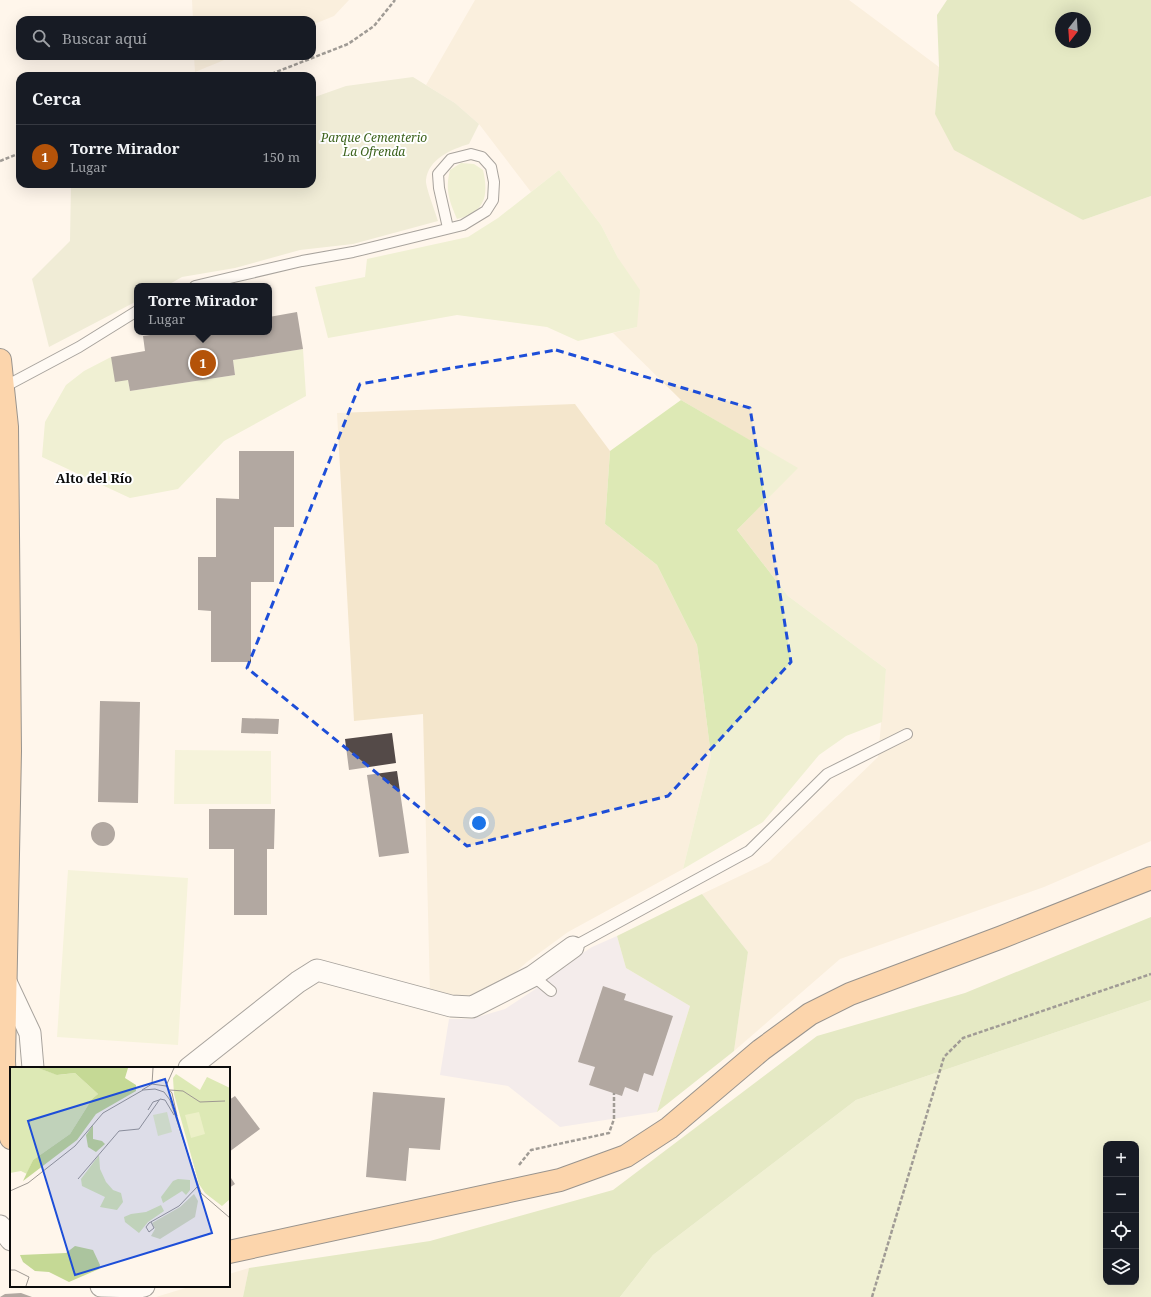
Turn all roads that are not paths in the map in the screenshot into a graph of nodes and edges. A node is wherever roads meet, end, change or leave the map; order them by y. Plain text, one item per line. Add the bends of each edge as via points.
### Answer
1 (448, 228) junction
2 (210, 283) edge
3 (134, 313) edge
4 (0, 360) edge
5 (4, 387) junction
6 (907, 734) dead end
7 (9, 794) junction
8 (1151, 878) edge
9 (0, 910) edge
10 (573, 947) joint
11 (533, 976) junction
12 (6, 982) junction
13 (551, 991) dead end
14 (33, 1067) edge
15 (190, 1067) edge
16 (10, 1134) edge
17 (232, 1252) edge
18 (134, 1287) edge
19 (104, 1290) edge

1 - 1 lane via 463,225 486,211 493,200 494,182 491,167 482,157 471,154 451,159 438,174
1 - 2 lane via 353,252 302,261
3 - 5 lane via 79,347
4 - 5 main road
5 - 7 main road
6 - 10 lane via 827,774 749,851
7 - 9 street
7 - 12 main road
8 - 17 main road via 850,994 810,1014 761,1050 669,1128 626,1156 560,1180
10 - 11 street
11 - 13 lane
11 - 15 street via 472,1007 451,1006 317,970 298,982
12 - 14 street via 30,1033
12 - 16 main road via 5,1093
18 - 19 street

